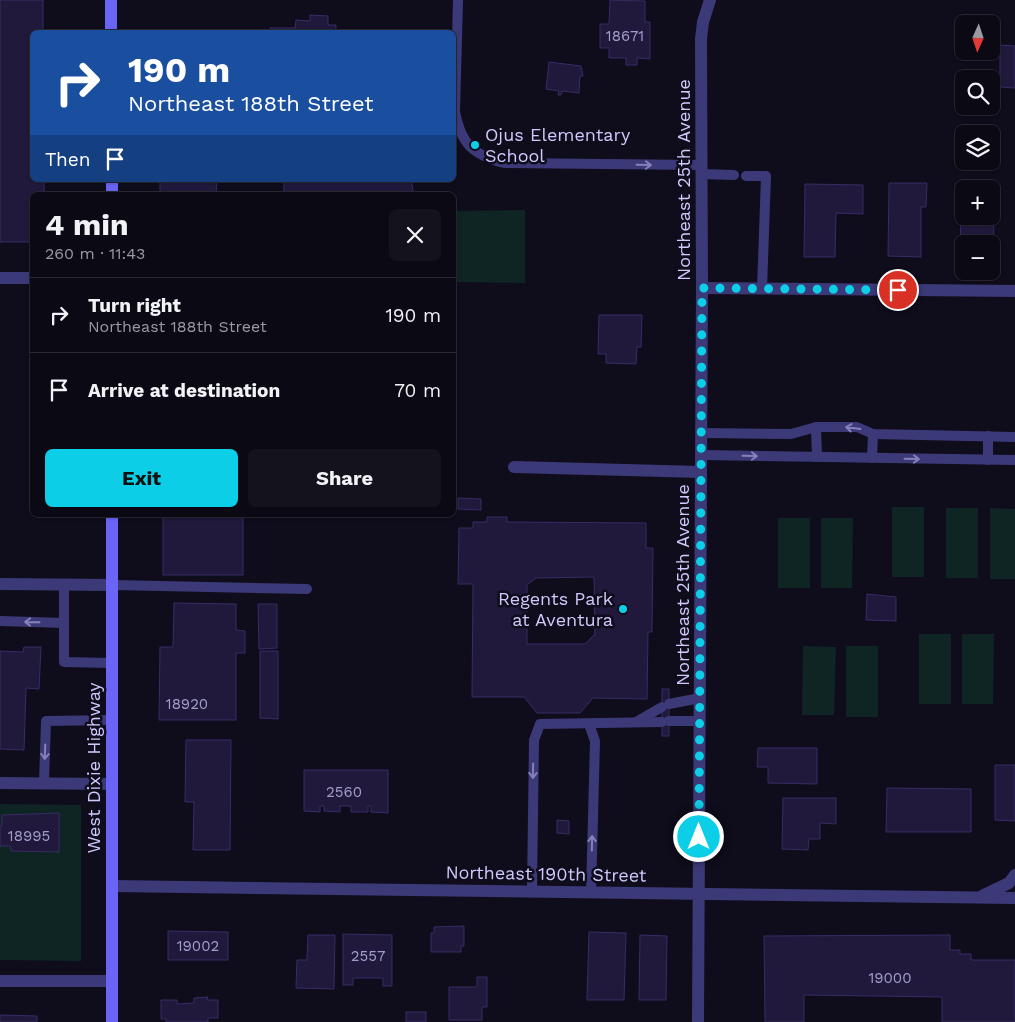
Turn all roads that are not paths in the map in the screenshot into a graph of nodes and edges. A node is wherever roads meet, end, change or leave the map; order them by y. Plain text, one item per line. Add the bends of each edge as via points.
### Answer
1 (111, 0) edge
2 (458, 0) edge
3 (710, 0) edge
4 (111, 30) edge
5 (456, 75) edge
6 (456, 118) edge
7 (701, 170) junction
8 (734, 175) dead end
9 (746, 176) dead end
10 (0, 278) edge
11 (30, 278) edge
12 (702, 288) junction
13 (762, 288) junction
14 (1015, 292) edge
15 (816, 427) junction
16 (701, 433) junction
17 (873, 434) junction
18 (988, 436) junction
19 (1015, 437) edge
20 (701, 455) junction
21 (817, 457) junction
22 (872, 458) junction
23 (988, 460) junction
24 (1015, 460) edge
25 (514, 467) dead end
26 (701, 472) junction
27 (112, 517) edge
28 (0, 584) edge
29 (64, 585) junction
30 (112, 586) junction
31 (307, 588) dead end
32 (0, 621) edge
33 (64, 623) junction
34 (112, 663) junction
35 (700, 698) junction
36 (112, 720) junction
37 (700, 721) junction
38 (635, 722) junction
39 (589, 724) junction
40 (0, 783) edge
41 (44, 784) junction
42 (112, 784) junction
43 (1015, 875) edge
44 (112, 886) junction
45 (532, 891) junction
46 (591, 892) junction
47 (699, 893) junction
48 (981, 897) junction
49 (1015, 898) edge
50 (0, 981) edge
51 (112, 981) junction
52 (112, 1022) edge
53 (698, 1022) edge

1 - 4 street
2 -> 5 lane
3 - 7 street, Northeast 25th Avenue via 700,39
6 -> 7 lane via 466,143 489,159
7 - 8 lane
7 - 12 street, Northeast 25th Avenue
9 - 13 lane via 766,176
10 - 11 street
12 - 13 street
12 - 16 street, Northeast 25th Avenue
13 - 14 street
15 - 16 lane via 791,434
17 -> 15 lane via 857,427
15 - 21 lane
16 - 20 street, Northeast 25th Avenue
17 - 18 lane
17 - 22 lane
18 - 19 lane
18 - 23 lane
20 -> 21 lane
20 - 26 street, Northeast 25th Avenue
21 - 22 lane
22 -> 23 lane
23 - 24 lane
25 - 26 street
26 - 35 street, Northeast 25th Avenue
27 - 30 street, West Dixie Highway
28 - 29 street
29 - 30 street
29 - 33 lane
30 - 31 lane
30 - 34 street, West Dixie Highway
33 -> 32 lane
33 - 34 lane via 64,662
34 - 36 street, West Dixie Highway
35 - 37 street, Northeast 25th Avenue
35 - 38 lane via 666,706
36 -> 41 lane via 46,721
36 - 42 street, West Dixie Highway
37 - 38 lane
37 - 47 street, Northeast 25th Avenue
38 - 39 lane
39 -> 45 lane via 540,724 534,740
46 -> 39 lane via 595,741
40 - 41 street
41 - 42 street
42 - 44 street, West Dixie Highway
43 - 48 street, Northeast 190th Street via 1009,883
44 - 45 street, Northeast 190th Street
44 - 51 street, West Dixie Highway
45 - 46 street, Northeast 190th Street
46 - 47 street, Northeast 190th Street
47 - 48 street, Northeast 190th Street
47 - 53 street, Northeast 25th Avenue
48 - 49 street, Northeast 190th Street
50 - 51 street
51 - 52 street, West Dixie Highway

